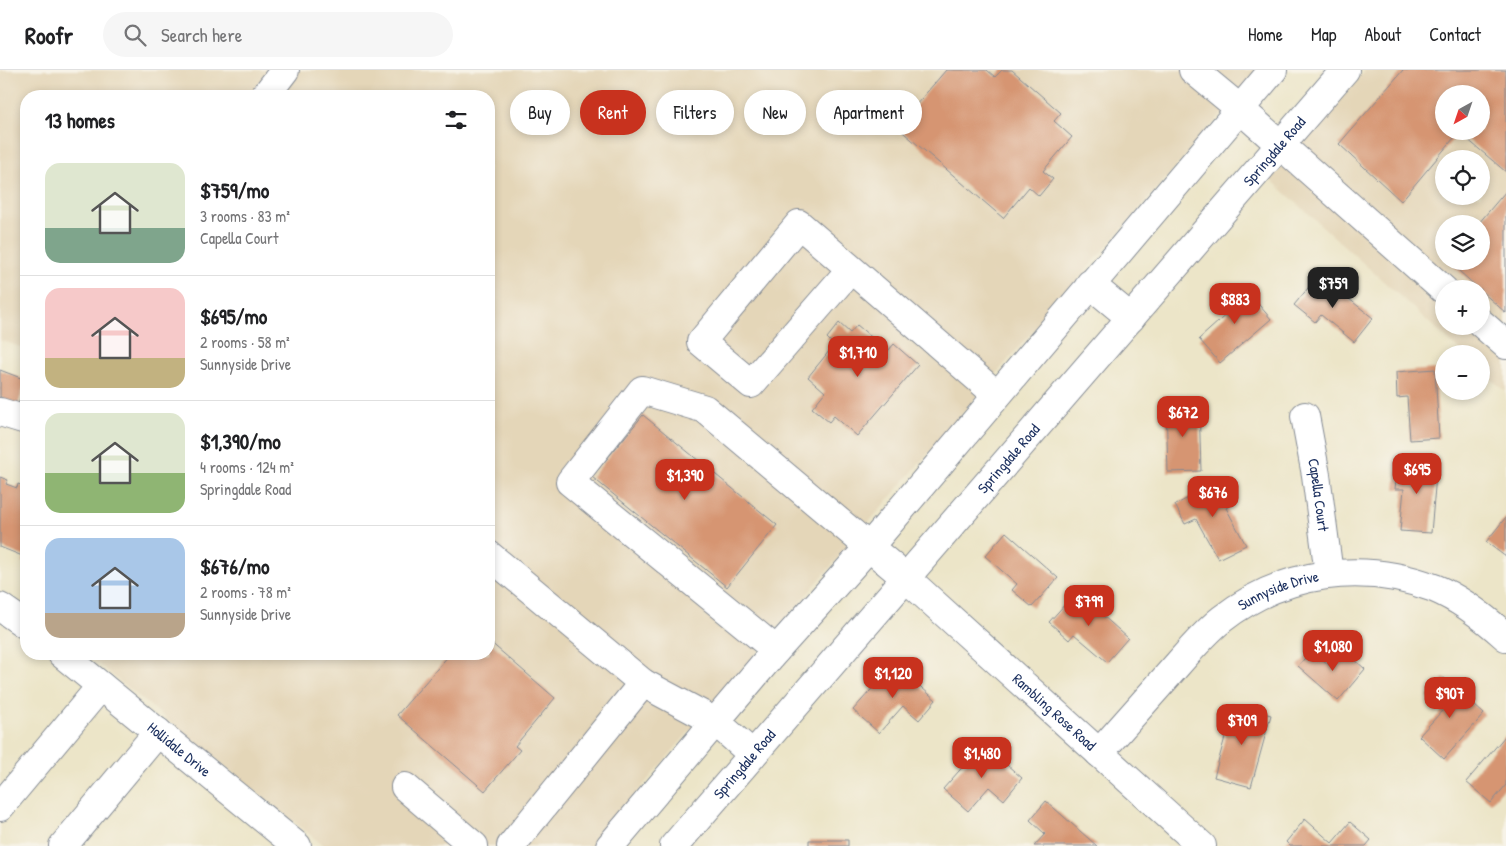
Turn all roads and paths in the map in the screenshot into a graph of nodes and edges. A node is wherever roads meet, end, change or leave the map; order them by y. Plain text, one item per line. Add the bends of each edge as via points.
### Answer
1 (285, 70) edge
2 (1273, 70) edge
3 (1345, 70) edge
4 (1204, 73) edge
5 (269, 90) edge
6 (1240, 108) junction
7 (1281, 145) junction
8 (852, 269) junction
9 (1435, 282) edge
10 (1090, 284) junction
11 (1131, 318) junction
12 (1490, 331) edge
13 (1506, 345) edge
14 (997, 395) junction
15 (0, 412) edge
16 (1304, 416) dead end
17 (20, 418) edge
18 (869, 547) junction
19 (495, 570) edge
20 (1329, 574) junction
21 (906, 578) junction
22 (0, 607) edge
23 (20, 621) edge
24 (1506, 637) edge
25 (776, 650) junction
26 (69, 660) edge
27 (643, 683) junction
28 (101, 686) junction
29 (716, 722) junction
30 (158, 732) junction
31 (1099, 753) junction
32 (752, 754) junction
33 (405, 787) dead end
34 (0, 807) edge
35 (63, 846) edge
36 (297, 846) edge
37 (474, 846) edge
38 (511, 846) edge
39 (610, 846) edge
40 (674, 846) edge
41 (1202, 846) edge

1 - 5 street
2 - 6 street
3 - 7 street, Springdale Road
4 - 6 street
6 - 7 street
6 - 10 street
7 - 9 street
7 - 11 street, Springdale Road
8 - 8 street via 799,224 700,342 751,384
8 - 14 street
10 - 11 street
10 - 14 street
11 - 21 street, Springdale Road
12 - 13 street
14 - 18 street
15 - 17 street
16 - 20 street, Capella Court via 1316,475
18 - 21 street, Rambling Rose Road
18 - 25 street
18 - 25 street, Rambling Rose Road via 705,409 642,390 570,482
19 - 27 street
20 - 24 street, Sunnyside Drive via 1382,574 1435,589 1472,609
20 - 31 street, Sunnyside Drive via 1311,576 1270,590 1242,604 1221,620 1186,654
21 - 31 street, Rambling Rose Road
21 - 32 street, Springdale Road
22 - 23 street
25 - 29 street
26 - 28 street, Hollidale Drive
27 - 29 street
27 - 38 street
28 - 30 street, Hollidale Drive
28 - 34 street
29 - 32 street
29 - 39 street
30 - 35 street
30 - 36 street, Hollidale Drive
31 - 41 street, Rambling Rose Road
32 - 40 street, Springdale Road
33 - 37 street

